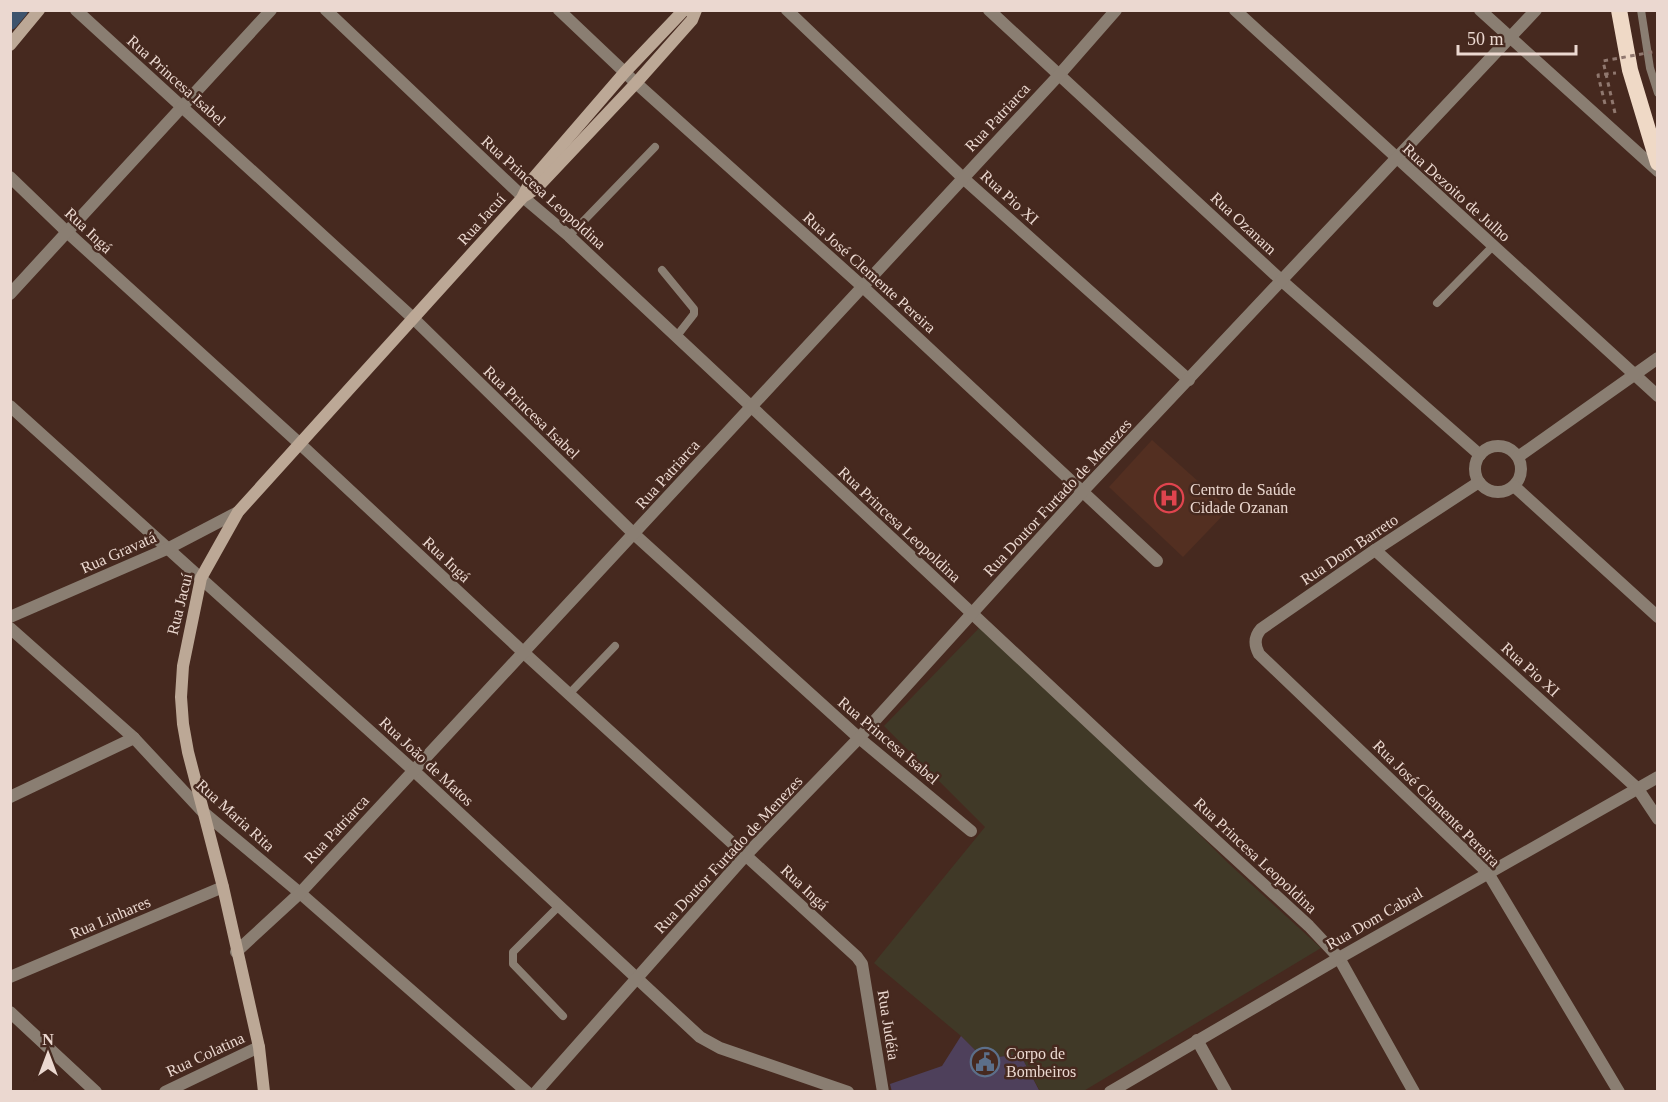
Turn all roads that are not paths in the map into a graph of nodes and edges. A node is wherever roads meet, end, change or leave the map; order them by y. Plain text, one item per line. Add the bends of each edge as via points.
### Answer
1 (39, 10) edge
2 (76, 10) edge
3 (271, 10) edge
4 (326, 10) edge
5 (559, 10) edge
6 (687, 10) edge
7 (696, 10) edge
8 (788, 10) edge
9 (989, 10) edge
10 (1116, 10) edge
11 (1235, 10) edge
12 (1480, 10) edge
13 (1536, 10) edge
14 (1619, 10) edge
15 (1641, 10) edge
16 (1510, 39) junction
17 (10, 45) edge
18 (625, 72) junction
19 (1059, 75) junction
20 (636, 83) junction
21 (1658, 93) edge
22 (182, 107) junction
23 (655, 147) dead end
24 (1396, 158) junction
25 (1658, 163) edge
26 (1658, 171) edge
27 (10, 177) edge
28 (963, 177) junction
29 (523, 197) junction
30 (67, 232) junction
31 (569, 236) junction
32 (1493, 246) junction
33 (663, 270) dead end
34 (1282, 281) junction
35 (862, 287) junction
36 (10, 294) edge
37 (1437, 303) dead end
38 (414, 318) junction
39 (676, 337) junction
40 (1658, 358) edge
41 (1634, 376) junction
42 (1189, 380) junction
43 (1658, 396) edge
44 (10, 406) edge
45 (750, 407) junction
46 (299, 443) junction
47 (1480, 454) junction
48 (1518, 457) junction
49 (1479, 482) junction
50 (1514, 486) junction
51 (1083, 491) junction
52 (238, 513) junction
53 (634, 534) junction
54 (168, 548) junction
55 (1375, 550) junction
56 (1157, 561) dead end
57 (201, 578) junction
58 (974, 614) junction
59 (10, 617) edge
60 (1658, 617) edge
61 (10, 628) edge
62 (615, 646) dead end
63 (523, 652) junction
64 (1259, 654) joint
65 (569, 694) junction
66 (134, 738) junction
67 (859, 738) junction
68 (413, 770) junction
69 (1658, 777) edge
70 (1638, 789) junction
71 (10, 797) edge
72 (202, 812) junction
73 (1658, 819) edge
74 (971, 831) dead end
75 (746, 855) junction
76 (1488, 873) junction
77 (223, 887) junction
78 (300, 893) junction
79 (558, 906) junction
80 (236, 952) junction
81 (1339, 958) junction
82 (862, 964) joint
83 (10, 977) edge
84 (637, 979) junction
85 (10, 1012) edge
86 (563, 1016) dead end
87 (1197, 1040) junction
88 (259, 1047) junction
89 (96, 1092) edge
90 (165, 1092) edge
91 (264, 1092) edge
92 (527, 1092) edge
93 (536, 1092) edge
94 (848, 1092) edge
95 (883, 1092) edge
96 (1110, 1092) edge
97 (1226, 1092) edge
98 (1414, 1092) edge
99 (1619, 1092) edge

1 - 17 main road
2 - 22 street, Rua Princesa Isabel
3 - 22 street
4 - 29 street, Rua Princesa Leopoldina
5 - 18 street, Rua José Clemente Pereira
6 - 18 main road, Rua Jacuí
7 - 20 main road, Rua Jacuí via 692,20
8 - 28 street, Rua Pio XI
9 - 19 street, Rua Ozanam
10 - 19 street, Rua Patriarca
11 - 24 street, Rua Dezoito de Julho
12 - 16 street
13 - 16 street, Rua Doutor Furtado de Menezes
14 - 25 highway via 1630,70
15 - 21 lane
16 - 24 street, Rua Doutor Furtado de Menezes
16 - 26 street
18 - 20 street, Rua José Clemente Pereira
18 - 29 main road, Rua Jacuí via 530,182
19 - 28 street, Rua Patriarca
19 - 34 street, Rua Ozanam
20 - 29 main road, Rua Jacuí via 536,189
20 - 35 street, Rua José Clemente Pereira
22 - 30 street
22 - 38 street, Rua Princesa Isabel
23 - 31 lane
24 - 32 street, Rua Dezoito de Julho
24 - 34 street, Rua Doutor Furtado de Menezes
27 - 30 street, Rua Ingá
28 - 35 street, Rua Patriarca
28 - 42 street, Rua Pio XI
29 - 31 street, Rua Princesa Leopoldina
29 - 38 main road, Rua Jacuí
30 - 36 street
30 - 46 street, Rua Ingá
31 - 39 street, Rua Princesa Leopoldina
32 - 37 lane
32 - 41 street, Rua Dezoito de Julho
33 - 39 lane via 694,309
34 - 42 street, Rua Doutor Furtado de Menezes
34 - 47 street, Rua Ozanam
35 - 45 street, Rua Patriarca
35 - 51 street, Rua José Clemente Pereira
38 - 46 main road, Rua Jacuí
38 - 53 street, Rua Princesa Isabel
39 - 45 street, Rua Princesa Leopoldina
40 - 41 street
41 - 43 street, Rua Dezoito de Julho
41 - 48 street
42 - 51 street, Rua Doutor Furtado de Menezes
44 - 54 street, Rua João de Matos
45 - 53 street, Rua Patriarca
45 - 58 street, Rua Princesa Leopoldina
46 - 52 main road, Rua Jacuí
46 - 63 street, Rua Ingá
47 - 48 street via 1500,446
47 - 49 street via 1475,468
48 - 50 street via 1521,472
49 - 50 street via 1500,492
49 - 55 street, Rua Dom Barreto
50 - 60 street
51 - 56 street, Rua José Clemente Pereira
51 - 58 street, Rua Doutor Furtado de Menezes
52 - 54 street, Rua Gravatá
52 - 57 main road, Rua Jacuí
53 - 63 street, Rua Patriarca
53 - 67 street, Rua Princesa Isabel
54 - 57 street, Rua João de Matos
54 - 59 street, Rua Gravatá
55 - 64 street, Rua Dom Barreto via 1261,629 1255,641
55 - 70 street, Rua Pio XI
57 - 68 street, Rua João de Matos
57 - 72 main road, Rua Jacuí via 183,666 181,697
58 - 67 street, Rua Doutor Furtado de Menezes
58 - 81 street, Rua Princesa Leopoldina via 1280,898
61 - 66 street, Rua Maria Rita
62 - 65 lane
63 - 65 street, Rua Ingá
63 - 68 street, Rua Patriarca
64 - 76 street, Rua José Clemente Pereira
65 - 75 street, Rua Ingá
66 - 71 street
66 - 72 street, Rua Maria Rita
67 - 74 street, Rua Princesa Isabel
67 - 75 street, Rua Doutor Furtado de Menezes
68 - 78 street, Rua Patriarca
68 - 79 street, Rua João de Matos
69 - 70 street, Rua Dom Cabral
70 - 73 street, Rua Pio XI
70 - 76 street, Rua Dom Cabral
72 - 77 main road, Rua Jacuí
72 - 78 street, Rua Maria Rita
75 - 82 street, Rua Ingá
75 - 84 street, Rua Doutor Furtado de Menezes
76 - 81 street, Rua Dom Cabral
76 - 99 street, Rua José Clemente Pereira
77 - 80 main road, Rua Jacuí
77 - 83 street, Rua Linhares
78 - 80 street, Rua Patriarca
78 - 92 street, Rua Maria Rita
79 - 84 street, Rua João de Matos
79 - 86 lane via 512,956 513,964
80 - 88 main road, Rua Jacuí
81 - 87 street, Rua Dom Cabral
81 - 98 street, Rua Princesa Leopoldina
82 - 95 street, Rua Judéia
84 - 93 street, Rua Doutor Furtado de Menezes
84 - 94 street, Rua João de Matos via 700,1037 720,1048
85 - 89 street
87 - 96 street, Rua Dom Cabral
87 - 97 street
88 - 90 street, Rua Colatina
88 - 91 main road, Rua Jacuí

